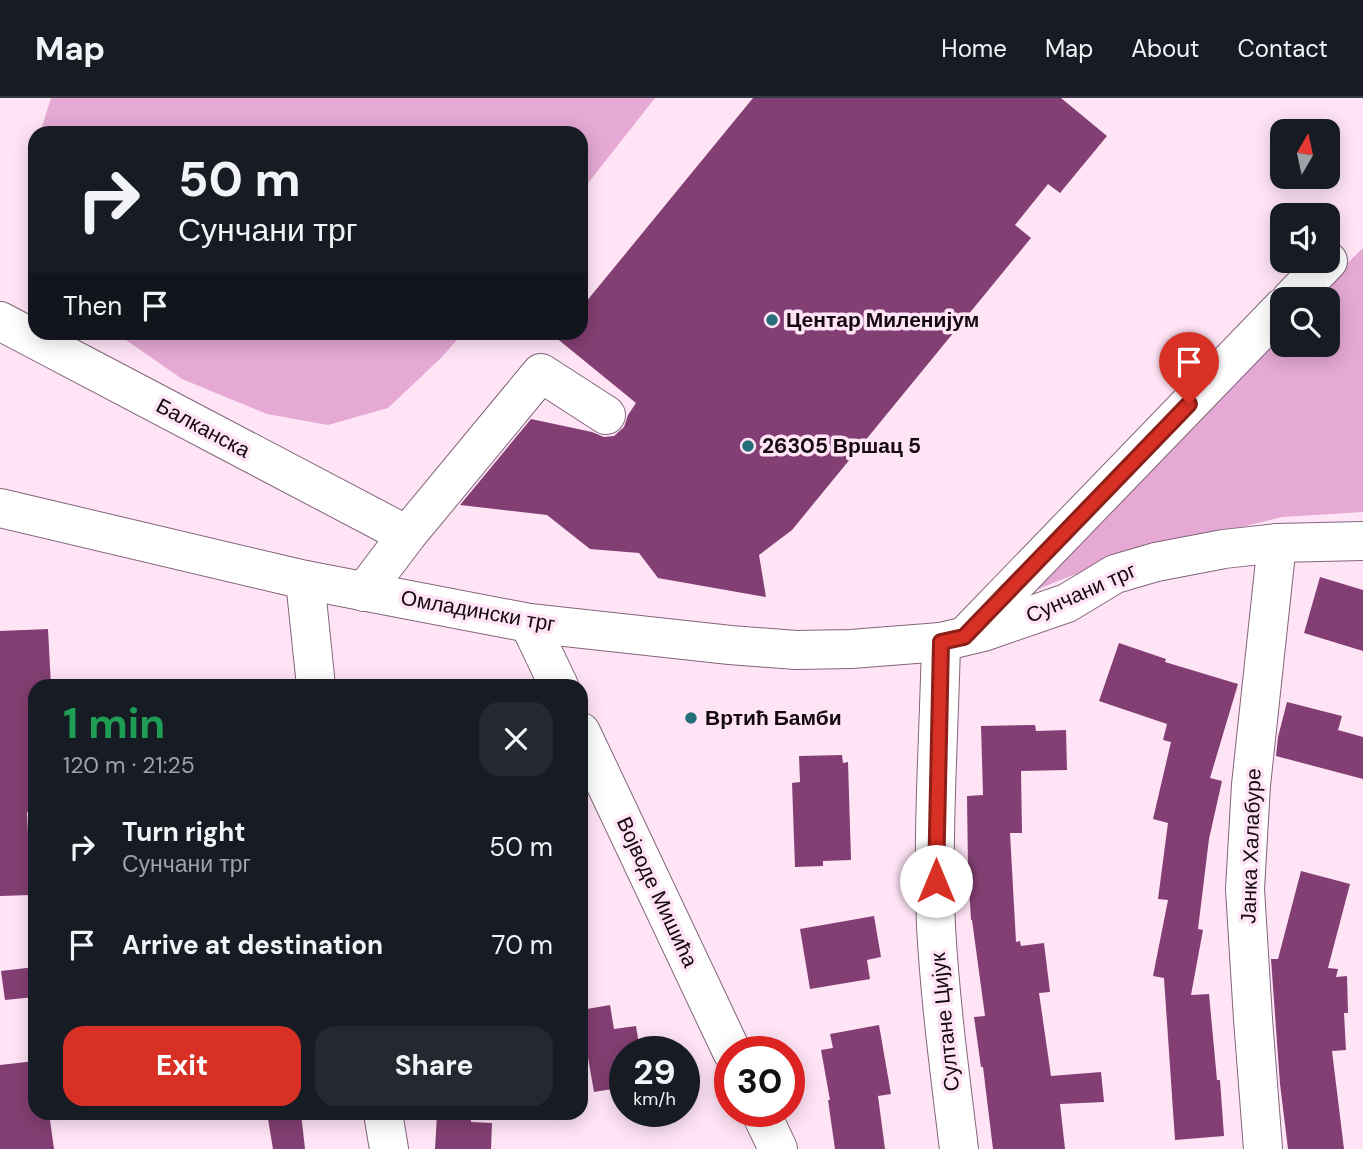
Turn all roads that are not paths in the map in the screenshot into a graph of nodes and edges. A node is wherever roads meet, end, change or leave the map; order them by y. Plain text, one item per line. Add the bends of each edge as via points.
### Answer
1 (1316, 273) edge
2 (1302, 287) edge
3 (1270, 320) edge
4 (0, 321) edge
5 (28, 336) edge
6 (36, 340) edge
7 (606, 415) dead end
8 (0, 508) edge
9 (407, 535) junction
10 (1363, 541) edge
11 (1277, 544) junction
12 (305, 580) junction
13 (364, 592) junction
14 (529, 622) junction
15 (953, 640) junction
16 (315, 679) edge
17 (556, 679) edge
18 (588, 747) edge
19 (724, 1036) edge
20 (384, 1120) edge
21 (768, 1127) edge
22 (389, 1149) edge
23 (778, 1149) edge
24 (959, 1149) edge
25 (1264, 1149) edge

1 - 2 street
3 - 15 street, Сунчани трг
4 - 5 street, Балканска
6 - 9 street, Балканска
7 - 9 street via 541,373
8 - 12 street, Омладински трг
9 - 13 street
10 - 11 street, Сунчани трг
11 - 15 street, Сунчани трг via 1224,549 1115,574 1067,603
11 - 25 street, Јанка Халабуре via 1251,785 1245,889
12 - 13 street, Омладински трг
12 - 16 street
13 - 14 street, Омладински трг
14 - 15 street, Омладински трг via 796,650
14 - 17 street
15 - 24 street, Султане Цијук via 936,859 936,925
18 - 19 street, Војводе Мишића
20 - 22 street
21 - 23 street

